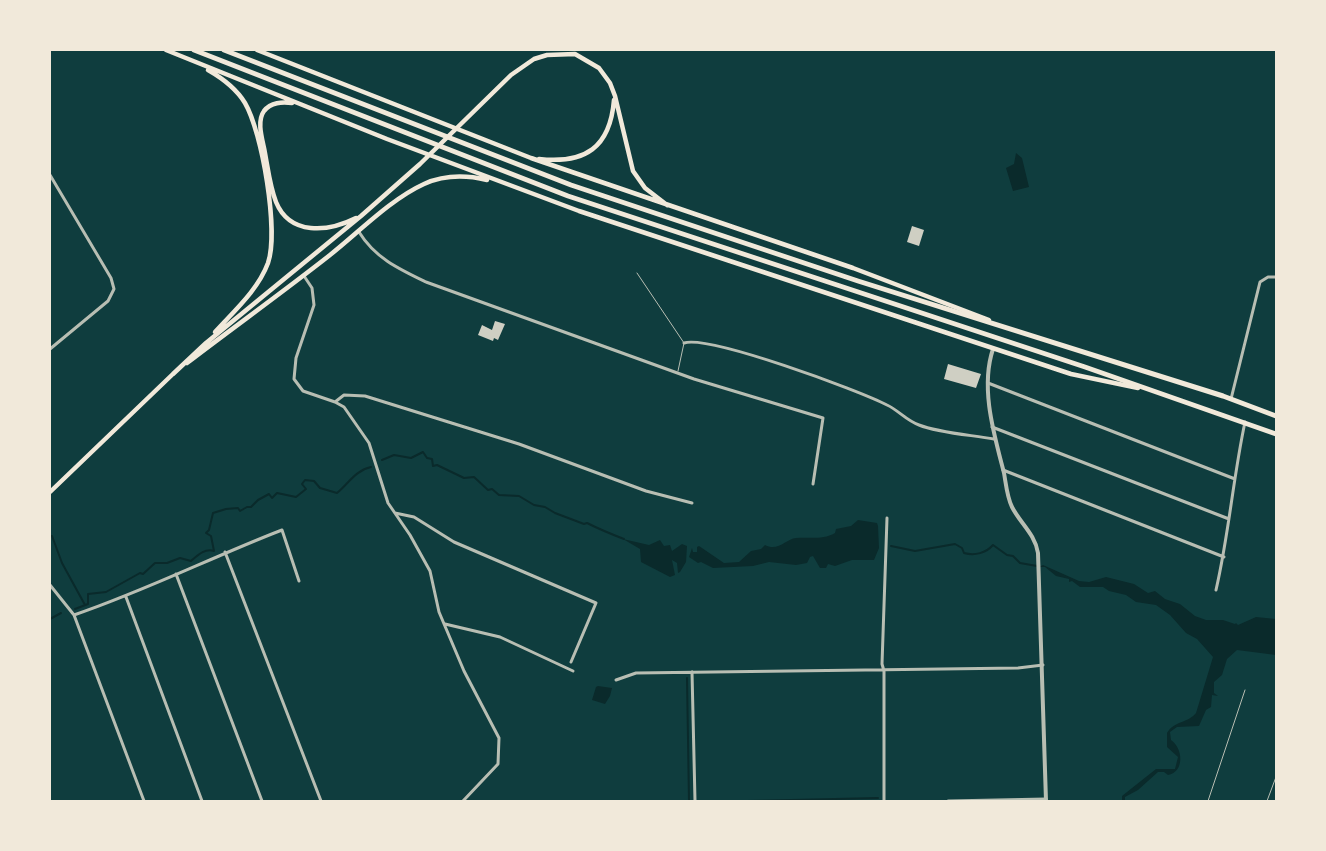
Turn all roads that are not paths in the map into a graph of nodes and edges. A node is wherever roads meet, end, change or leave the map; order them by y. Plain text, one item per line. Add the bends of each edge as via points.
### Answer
1 (166, 50) edge
2 (194, 50) edge
3 (224, 50) edge
4 (257, 50) edge
5 (194, 62) junction
6 (615, 96) junction
7 (302, 104) junction
8 (531, 158) junction
9 (50, 175) edge
10 (506, 185) junction
11 (672, 208) junction
12 (362, 216) junction
13 (359, 232) junction
14 (637, 273) dead end
15 (304, 276) junction
16 (1276, 277) edge
17 (1003, 326) junction
18 (206, 343) junction
19 (684, 343) junction
20 (50, 349) edge
21 (993, 349) junction
22 (678, 372) junction
23 (172, 374) junction
24 (988, 382) junction
25 (1147, 389) junction
26 (1231, 399) junction
27 (335, 402) junction
28 (1276, 416) edge
29 (1245, 421) junction
30 (992, 426) junction
31 (1276, 434) edge
32 (994, 439) junction
33 (1003, 470) junction
34 (1234, 479) junction
35 (813, 484) dead end
36 (50, 492) edge
37 (692, 503) dead end
38 (394, 513) junction
39 (887, 518) dead end
40 (1229, 519) junction
41 (225, 552) junction
42 (1224, 556) junction
43 (176, 574) junction
44 (299, 581) dead end
45 (50, 585) edge
46 (1216, 590) dead end
47 (126, 597) junction
48 (74, 615) junction
49 (445, 624) junction
50 (571, 662) dead end
51 (1043, 665) junction
52 (884, 668) junction
53 (573, 671) dead end
54 (692, 672) junction
55 (616, 680) dead end
56 (1245, 690) dead end
57 (1276, 777) edge
58 (1046, 800) edge
59 (144, 801) edge
60 (202, 801) edge
61 (262, 801) edge
62 (321, 801) edge
63 (463, 801) edge
64 (695, 801) edge
65 (884, 801) edge
66 (948, 801) edge
67 (1208, 801) edge
68 (1267, 801) edge

1 - 5 main road
2 - 25 highway via 568,196
3 - 17 highway via 571,185
4 - 8 main road
5 - 7 main road
5 - 18 main road via 226,81 239,94 253,119 272,223 271,250 264,272 249,295
6 - 8 main road via 608,130 591,150 568,160
6 - 11 main road via 633,171 644,188
6 - 12 main road via 599,68 575,54 561,53 534,59
7 - 10 main road
7 - 12 main road via 277,103 265,110 262,116 261,127 276,203 290,220 310,229 331,228
8 - 11 main road
9 - 20 street via 111,278 114,289 108,301
10 - 13 main road via 454,176 433,181 410,191
10 - 21 main road via 675,245
11 - 17 main road via 853,268
12 - 18 main road
13 - 15 main road
13 - 22 street via 377,255 426,282
14 - 19 lane
15 - 23 main road
15 - 27 street via 312,288 314,305 296,358 294,379 303,392
16 - 26 street via 1260,282
17 - 26 highway
18 - 23 main road
19 - 22 lane
19 - 32 street via 693,340 711,344 803,372 875,399 918,425
21 - 24 street
21 - 25 main road via 1071,374
22 - 35 street via 823,418
23 - 36 main road
24 - 30 street
24 - 34 street
25 - 29 highway
26 - 28 highway
27 - 37 street via 344,396 365,396 518,444 646,491
27 - 38 street via 344,407 369,443
29 - 31 highway
29 - 34 street
30 - 32 street
30 - 40 street
32 - 33 street
33 - 42 street
33 - 51 street via 1012,506 1037,546
34 - 40 street
38 - 49 street via 430,571 434,595
38 - 50 street via 414,517 454,542 596,603
39 - 52 street
40 - 42 street
41 - 43 street
41 - 44 street via 282,530
41 - 62 street
42 - 46 street
43 - 47 street
43 - 61 street
45 - 48 street
47 - 48 street
47 - 60 street
48 - 59 street
49 - 53 street via 500,637
49 - 63 street via 464,671 499,738 498,764
51 - 52 street via 1018,668
51 - 58 street
52 - 54 street
52 - 65 street
54 - 55 street via 630,674
54 - 64 street
56 - 67 lane
57 - 68 lane
58 - 66 street

